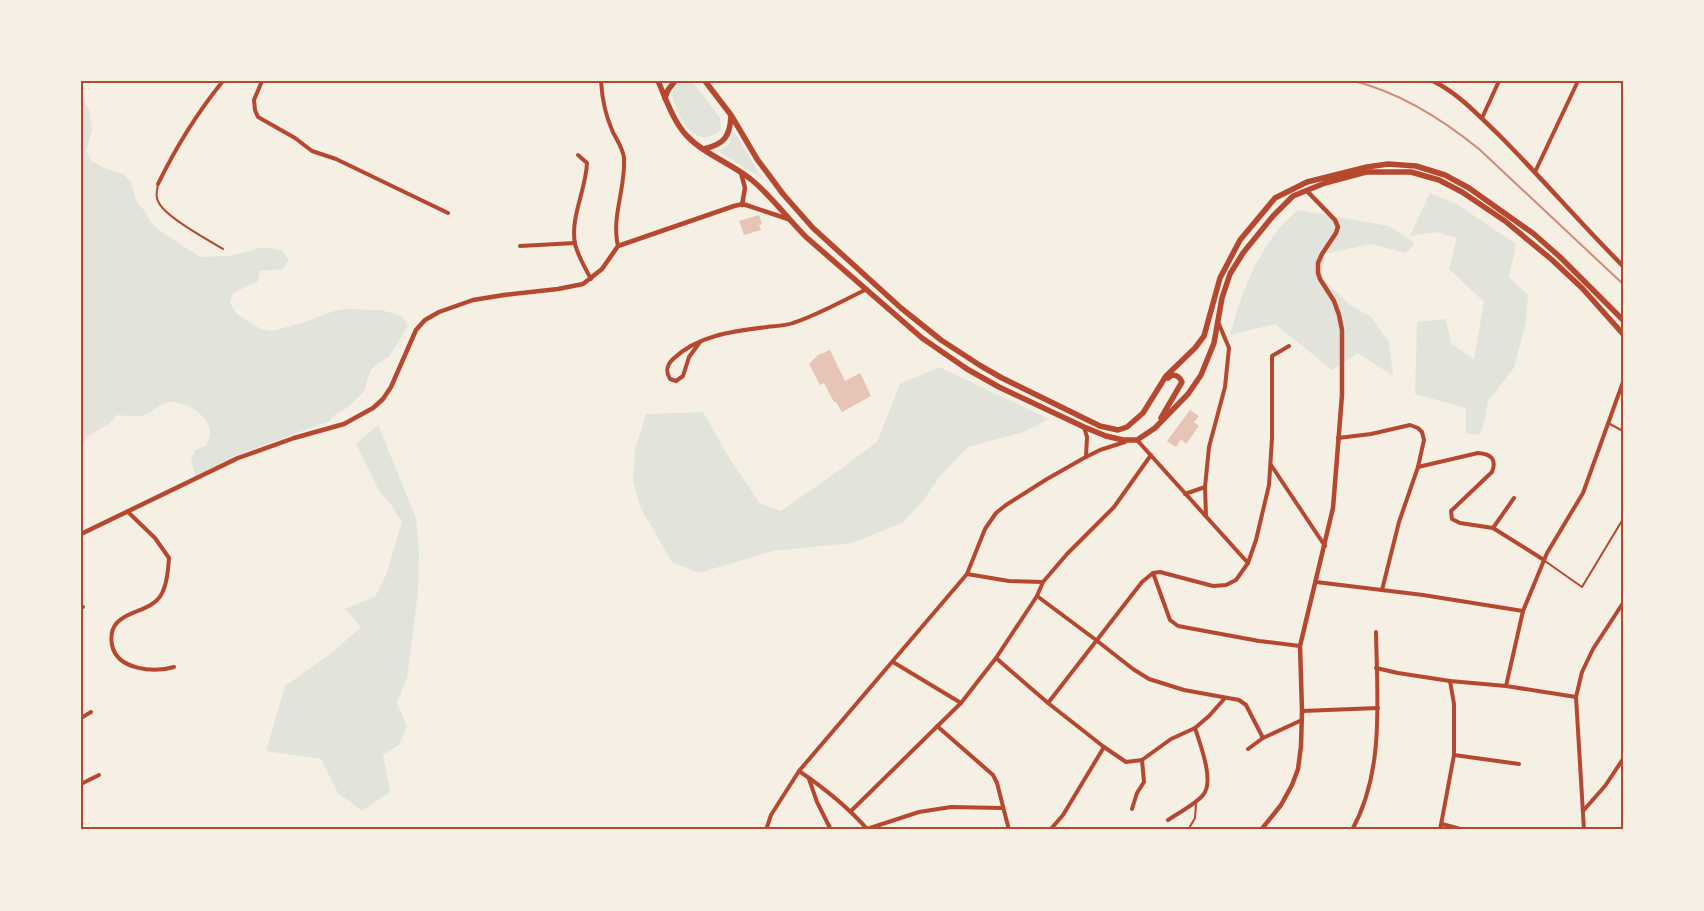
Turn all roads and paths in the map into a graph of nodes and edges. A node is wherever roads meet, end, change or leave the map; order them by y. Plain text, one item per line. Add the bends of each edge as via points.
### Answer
1 (223, 81) edge
2 (255, 81) edge
3 (601, 81) edge
4 (658, 81) edge
5 (675, 81) edge
6 (706, 81) edge
7 (1433, 81) edge
8 (1499, 81) edge
9 (1578, 81) edge
10 (262, 82) edge
11 (665, 98) junction
12 (731, 115) junction
13 (1482, 118) junction
14 (704, 149) junction
15 (578, 155) dead end
16 (1535, 172) junction
17 (741, 173) junction
18 (158, 184) joint
19 (1307, 191) junction
20 (742, 205) junction
21 (448, 213) dead end
22 (788, 219) junction
23 (575, 243) junction
24 (520, 246) dead end
25 (618, 246) junction
26 (223, 249) dead end
27 (1623, 266) edge
28 (590, 280) junction
29 (867, 289) junction
30 (1623, 320) edge
31 (1219, 324) junction
32 (1623, 334) edge
33 (700, 342) junction
34 (1289, 346) dead end
35 (1623, 382) edge
36 (1152, 397) junction
37 (1160, 422) junction
38 (1608, 423) junction
39 (1084, 427) junction
40 (1623, 431) edge
41 (1338, 438) junction
42 (1130, 440) junction
43 (1137, 440) junction
44 (1151, 455) junction
45 (1086, 457) junction
46 (1270, 465) junction
47 (1418, 467) junction
48 (1205, 487) junction
49 (1185, 494) junction
50 (1514, 498) dead end
51 (128, 512) junction
52 (1206, 516) junction
53 (1623, 519) edge
54 (1493, 528) junction
55 (82, 535) edge
56 (1325, 546) junction
57 (1544, 560) junction
58 (1248, 563) junction
59 (1153, 573) junction
60 (967, 574) junction
61 (1043, 582) junction
62 (1316, 582) junction
63 (1382, 590) junction
64 (1037, 596) junction
65 (1623, 603) edge
66 (1523, 611) junction
67 (1376, 632) dead end
68 (1096, 640) junction
69 (1300, 646) junction
70 (996, 658) junction
71 (893, 662) junction
72 (174, 667) dead end
73 (1376, 668) junction
74 (1450, 681) junction
75 (1506, 686) junction
76 (1576, 697) junction
77 (1225, 698) junction
78 (961, 703) junction
79 (1048, 703) junction
80 (1378, 708) junction
81 (1302, 711) junction
82 (91, 712) dead end
83 (81, 718) edge
84 (1302, 720) junction
85 (937, 726) junction
86 (1195, 728) junction
87 (1263, 738) junction
88 (1104, 748) junction
89 (1248, 749) dead end
90 (1454, 755) junction
91 (1623, 759) edge
92 (1142, 760) junction
93 (1519, 764) dead end
94 (799, 771) junction
95 (100, 775) dead end
96 (809, 778) junction
97 (81, 784) edge
98 (1196, 801) junction
99 (1002, 808) junction
100 (1132, 809) dead end
101 (851, 811) junction
102 (1582, 812) junction
103 (1168, 820) dead end
104 (1442, 824) junction
105 (868, 829) edge
106 (766, 830) edge
107 (832, 830) edge
108 (1009, 830) edge
109 (1051, 830) edge
110 (1188, 830) edge
111 (1261, 830) edge
112 (1352, 830) edge
113 (1440, 830) edge
114 (1464, 830) edge
115 (1584, 830) edge

1 - 18 street via 185,134
2 - 10 street
3 - 25 street via 606,117 624,155 615,222
4 - 11 main road
5 - 11 main road
6 - 12 main road
7 - 13 street
8 - 13 street
9 - 16 street
10 - 21 street via 254,100 258,116 312,151 336,159
11 - 14 main road via 680,128
12 - 14 main road via 728,135 721,143
12 - 36 main road via 770,178 807,221 901,308 941,340 1002,378 1111,430 1128,427 1143,413
13 - 16 street
14 - 17 main road
15 - 23 street via 586,163 586,172 576,213
16 - 27 street
17 - 20 street via 745,188
17 - 22 main road via 771,198
18 - 26 lane via 156,194 161,207
19 - 31 main road via 1293,196 1243,253 1230,274 1222,298
19 - 32 main road via 1366,172 1411,172 1439,180 1462,192 1529,240 1582,288
19 - 41 street via 1338,226 1318,263 1320,279 1334,301 1342,330
20 - 22 street
20 - 25 street
22 - 29 main road
23 - 24 street
23 - 28 street
25 - 28 street
28 - 51 street via 572,287 473,300 439,312 416,330 391,388 373,408 344,424 238,458
29 - 33 street via 793,324 733,332
29 - 39 main road via 922,338 966,369
30 - 36 main road via 1534,234 1469,188 1445,175 1416,166 1388,164 1367,167 1308,182 1275,198 1240,240 1220,278 1204,336 1166,376
31 - 37 main road via 1201,374 1188,394
31 - 48 street via 1229,348 1225,387 1209,447
33 - 33 street via 689,358 684,376 676,381 670,379 667,372 669,363 679,353
34 - 46 street via 1272,356
35 - 38 street
36 - 37 main road via 1170,376 1180,378 1180,387
37 - 43 main road
38 - 40 lane
38 - 57 street via 1583,493
39 - 42 main road via 1106,436
39 - 45 street
41 - 47 street via 1410,425 1422,432 1424,440
41 - 56 street via 1333,508
42 - 43 main road
42 - 45 street
43 - 44 street
44 - 49 street
44 - 61 street via 1114,507
45 - 60 street via 996,513 985,529
46 - 56 street
46 - 58 street via 1262,516
47 - 54 street via 1478,453 1487,454 1493,459 1492,472 1451,511 1455,522
47 - 63 street
48 - 49 street
48 - 52 street
49 - 52 street
50 - 54 street
51 - 55 street
51 - 72 street via 155,538 169,558 161,595 148,607 115,625 112,634 114,652 118,659 132,666 161,671
52 - 58 street
53 - 57 lane via 1582,587
54 - 57 street
56 - 62 street
57 - 66 street
58 - 59 street via 1236,580 1226,585 1212,586
59 - 68 street via 1142,582
59 - 69 street via 1170,620 1178,626
60 - 61 street via 1009,581
60 - 71 street
61 - 64 street
62 - 63 street
62 - 69 street
63 - 66 street
64 - 68 street
64 - 70 street
65 - 76 street via 1593,649 1582,672
66 - 75 street
67 - 73 street
68 - 77 street via 1149,679
68 - 79 street
69 - 81 street
70 - 78 street
70 - 79 street
71 - 78 street
71 - 94 street
73 - 74 street
73 - 80 street
74 - 75 street
74 - 90 street via 1454,704
75 - 76 street
76 - 102 street
77 - 86 street
77 - 87 street via 1239,700 1246,705
78 - 85 street
79 - 88 street
80 - 81 street
80 - 112 street via 1371,775
81 - 84 street
82 - 83 street
84 - 87 street
84 - 111 street via 1298,769 1281,805
85 - 99 street via 993,775
85 - 101 street
86 - 92 street via 1171,739
86 - 98 street via 1205,762 1208,788
87 - 89 street
88 - 92 street via 1126,762
88 - 109 street
90 - 93 street
90 - 104 street
91 - 102 street
92 - 100 street via 1144,782
94 - 96 street
94 - 106 street via 771,815
95 - 97 street
96 - 101 street
96 - 107 street
98 - 103 street
98 - 110 lane via 1195,818
99 - 105 street via 951,807 919,812
99 - 108 street
101 - 105 street
102 - 115 street
104 - 113 street
104 - 114 street

